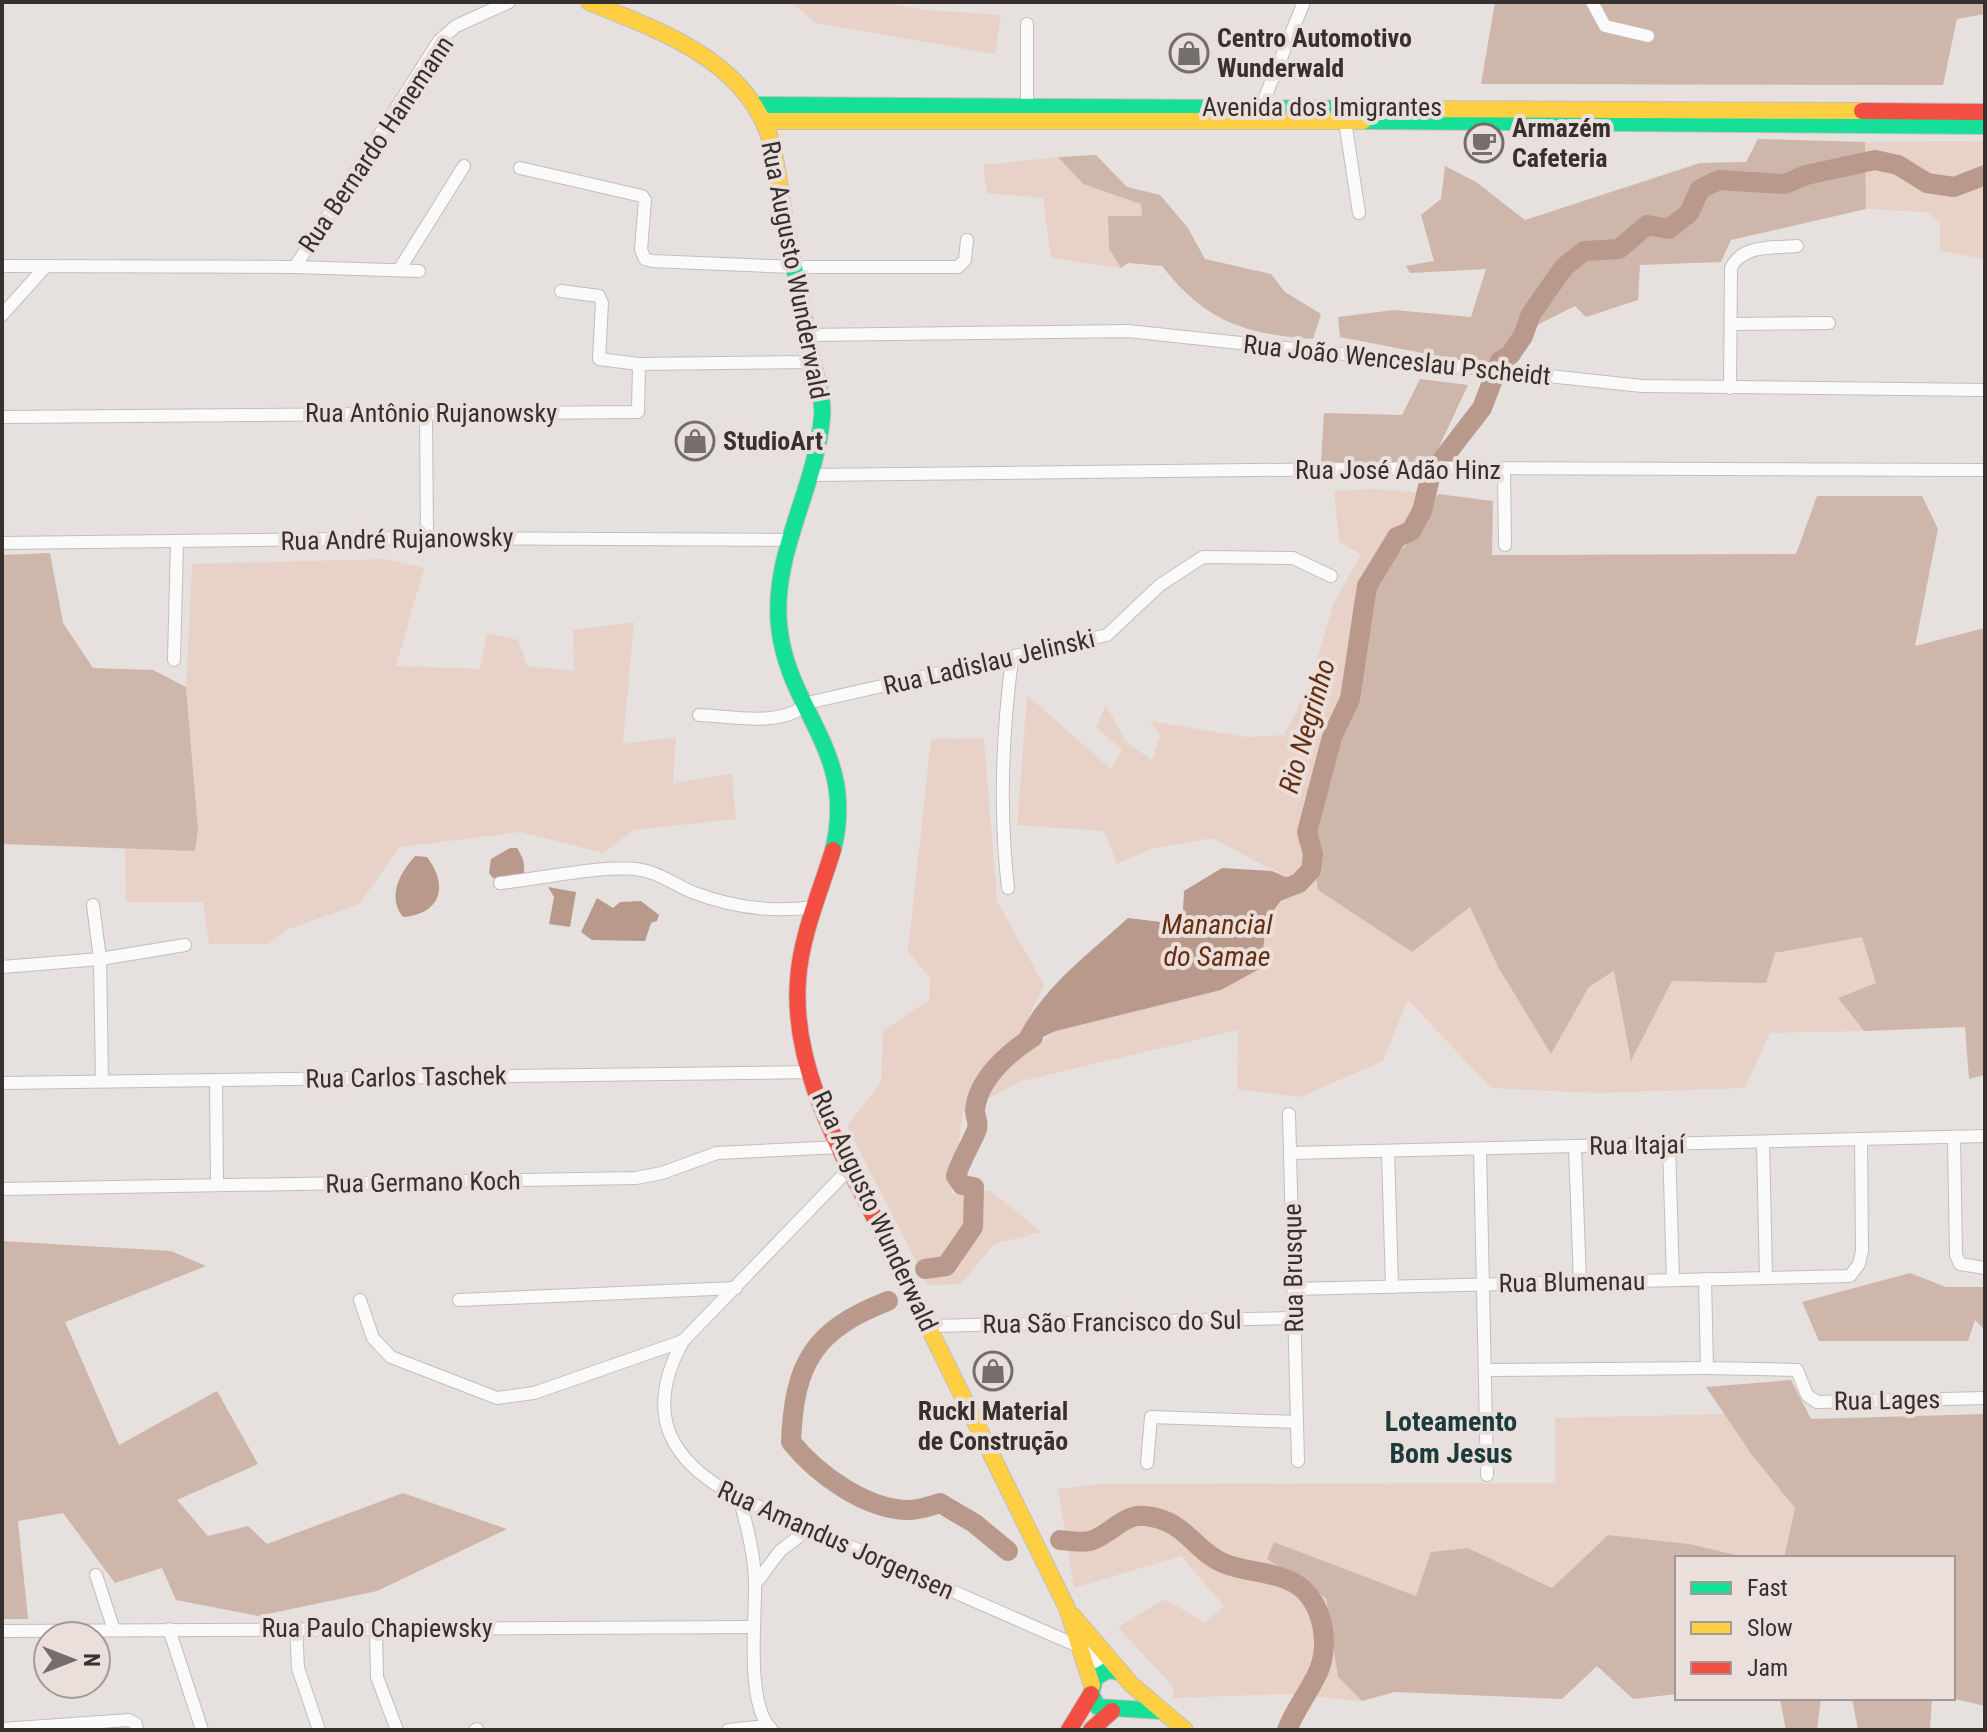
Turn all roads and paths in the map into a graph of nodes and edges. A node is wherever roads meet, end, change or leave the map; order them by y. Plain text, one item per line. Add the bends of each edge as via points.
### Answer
1 (509, 2) edge
2 (589, 2) edge
3 (1304, 2) edge
4 (1592, 2) edge
5 (1027, 24) dead end
6 (1648, 36) dead end
7 (756, 105) junction
8 (1261, 107) junction
9 (1424, 107) junction
10 (1500, 108) junction
11 (1634, 109) junction
12 (1985, 112) edge
13 (941, 113) junction
14 (1026, 113) junction
15 (1754, 116) junction
16 (764, 121) junction
17 (1345, 121) junction
18 (1400, 121) junction
19 (1482, 121) junction
20 (1611, 122) junction
21 (1985, 126) edge
22 (464, 166) dead end
23 (520, 168) dead end
24 (1359, 213) dead end
25 (967, 240) dead end
26 (1797, 246) dead end
27 (2, 266) edge
28 (46, 266) junction
29 (295, 267) junction
30 (794, 267) junction
31 (399, 270) junction
32 (419, 271) dead end
33 (561, 291) dead end
34 (2, 315) edge
35 (1829, 323) dead end
36 (1732, 324) junction
37 (808, 335) junction
38 (813, 362) junction
39 (639, 364) junction
40 (1730, 388) junction
41 (1985, 390) edge
42 (426, 413) junction
43 (2, 417) edge
44 (1504, 470) junction
45 (1985, 470) edge
46 (811, 475) junction
47 (427, 538) junction
48 (792, 540) junction
49 (177, 542) junction
50 (2, 543) edge
51 (1505, 545) dead end
52 (1331, 576) dead end
53 (1012, 659) junction
54 (174, 660) dead end
55 (807, 703) junction
56 (699, 715) dead end
57 (500, 883) dead end
58 (1008, 888) dead end
59 (93, 905) dead end
60 (814, 907) junction
61 (185, 945) dead end
62 (100, 959) junction
63 (2, 967) edge
64 (810, 1072) junction
65 (216, 1080) junction
66 (102, 1081) junction
67 (2, 1083) edge
68 (1289, 1114) dead end
69 (1985, 1136) edge
70 (1954, 1137) junction
71 (1861, 1140) junction
72 (1763, 1142) junction
73 (1669, 1144) junction
74 (1575, 1146) junction
75 (840, 1147) junction
76 (1480, 1149) junction
77 (1388, 1151) junction
78 (1290, 1153) junction
79 (851, 1167) junction
80 (217, 1185) junction
81 (2, 1189) edge
82 (1985, 1268) edge
83 (1766, 1277) junction
84 (1705, 1279) junction
85 (1673, 1280) junction
86 (1580, 1282) junction
87 (1484, 1284) junction
88 (1392, 1287) junction
89 (736, 1288) junction
90 (1293, 1289) junction
91 (360, 1300) dead end
92 (459, 1300) dead end
93 (1294, 1318) junction
94 (929, 1326) junction
95 (683, 1341) junction
96 (1707, 1368) junction
97 (1487, 1370) junction
98 (1985, 1398) edge
99 (1297, 1422) junction
100 (1298, 1461) dead end
101 (1147, 1463) dead end
102 (1487, 1475) dead end
103 (739, 1498) junction
104 (810, 1528) junction
105 (96, 1575) dead end
106 (756, 1583) junction
107 (1067, 1608) junction
108 (296, 1627) junction
109 (752, 1627) junction
110 (169, 1629) junction
111 (376, 1629) junction
112 (114, 1630) junction
113 (2, 1631) edge
114 (1078, 1646) junction
115 (1120, 1676) junction
116 (1091, 1690) junction
117 (1116, 1710) junction
118 (1163, 1711) junction
119 (770, 1728) edge
120 (2, 1729) edge
121 (137, 1729) edge
122 (202, 1730) edge
123 (319, 1730) edge
124 (397, 1730) edge
125 (728, 1730) edge
126 (1069, 1730) edge
127 (1091, 1730) edge
128 (1185, 1730) edge

1 - 29 street, Rua Bernardo Hanemann via 456,26 439,41
2 - 7 main road, Rua Augusto Wunderwald via 699,52 730,74
3 - 8 street
4 - 6 street via 1605,26
5 - 14 street
7 - 13 main road, Avenida dos Imigrantes
7 - 16 main road, Rua Augusto Wunderwald
8 - 9 main road, Avenida dos Imigrantes
8 - 14 main road, Avenida dos Imigrantes
9 - 10 main road, Avenida dos Imigrantes
9 - 18 main road via 1404,111
10 - 11 main road, Avenida dos Imigrantes
10 - 19 main road via 1501,117
11 - 15 main road, Avenida dos Imigrantes
11 - 20 main road via 1607,113
12 - 15 main road, Avenida dos Imigrantes
13 - 14 main road, Avenida dos Imigrantes
13 - 16 main road, Avenida dos Imigrantes
14 - 17 main road, Avenida dos Imigrantes
15 - 20 main road, Avenida dos Imigrantes
15 - 21 main road, Avenida dos Imigrantes
16 - 30 main road, Rua Augusto Wunderwald
17 - 18 main road, Avenida dos Imigrantes
17 - 24 street
18 - 19 main road, Avenida dos Imigrantes
19 - 20 main road, Avenida dos Imigrantes
22 - 31 street
23 - 30 street via 642,196 645,259
25 - 30 street via 965,260 958,267
26 - 36 street via 1747,251 1735,259
27 - 28 street, Rua Bernardo Hanemann
28 - 29 street, Rua Bernardo Hanemann
28 - 34 street
29 - 31 street
30 - 37 main road, Rua Augusto Wunderwald
31 - 32 street
33 - 39 street via 599,296 599,359
35 - 36 street
36 - 40 street
37 - 38 main road, Rua Augusto Wunderwald
37 - 40 street, Rua João Wenceslau Pscheidt via 1128,331 1642,386
38 - 39 street
38 - 46 main road, Rua Augusto Wunderwald via 823,413
39 - 42 street, Rua Antônio Rujanowsky via 638,412
40 - 41 street, Rua João Wenceslau Pscheidt
42 - 43 street, Rua Antônio Rujanowsky
42 - 47 street
44 - 45 street, Rua José Adão Hinz
44 - 46 street, Rua José Adão Hinz
44 - 51 street
46 - 48 main road, Rua Augusto Wunderwald
47 - 48 street, Rua André Rujanowsky
47 - 49 street, Rua André Rujanowsky
48 - 55 main road, Rua Augusto Wunderwald via 778,621
49 - 50 street, Rua André Rujanowsky
49 - 54 street
52 - 53 street, Rua Ladislau Jelinski via 1293,558 1203,557 1160,585 1107,635
53 - 55 street, Rua Ladislau Jelinski
53 - 58 street via 1000,802
55 - 56 street, Rua Ladislau Jelinski via 780,717
55 - 60 main road, Rua Augusto Wunderwald via 840,794 837,833
57 - 60 street via 626,868 656,874 728,903 765,910
59 - 62 street
60 - 64 main road, Rua Augusto Wunderwald via 795,992
61 - 62 street
62 - 63 street
62 - 66 street
64 - 65 street, Rua Carlos Taschek
64 - 75 main road, Rua Augusto Wunderwald
65 - 66 street, Rua Carlos Taschek
65 - 80 street
66 - 67 street, Rua Carlos Taschek
68 - 78 street, Rua Brusque
69 - 70 street, Rua Itajaí
70 - 71 street, Rua Itajaí
70 - 82 street via 1956,1255 1960,1264
71 - 72 street, Rua Itajaí
71 - 83 street, Rua Blumenau via 1859,1264 1850,1276
72 - 73 street, Rua Itajaí
72 - 83 street
73 - 74 street, Rua Itajaí
73 - 85 street
74 - 76 street, Rua Itajaí
74 - 86 street
75 - 79 main road, Rua Augusto Wunderwald
75 - 80 street, Rua Germano Koch via 717,1153 636,1178
76 - 77 street, Rua Itajaí
76 - 87 street
77 - 78 street, Rua Itajaí
77 - 88 street
78 - 90 street, Rua Brusque
79 - 89 street, Rua Amandus Jorgensen
79 - 94 main road, Rua Augusto Wunderwald
80 - 81 street, Rua Germano Koch
83 - 84 street, Rua Blumenau
84 - 85 street, Rua Blumenau
84 - 96 street
85 - 86 street, Rua Blumenau
86 - 87 street, Rua Blumenau
87 - 88 street, Rua Blumenau
87 - 97 street
88 - 90 street, Rua Blumenau
89 - 92 street
89 - 95 street, Rua Amandus Jorgensen
90 - 93 street, Rua Brusque
91 - 95 street via 373,1338 391,1357 497,1398 534,1393
93 - 94 street, Rua São Francisco do Sul
93 - 99 street, Rua Brusque
94 - 107 main road, Rua Augusto Wunderwald
95 - 103 street, Rua Amandus Jorgensen via 664,1388 668,1431 689,1466
96 - 97 street
96 - 98 street, Rua Lages via 1797,1370 1807,1395 1817,1402
97 - 102 street
99 - 100 street, Rua Brusque
99 - 101 street via 1151,1417
103 - 104 street, Rua Amandus Jorgensen
103 - 106 street
104 - 106 street via 780,1551
104 - 114 street, Rua Amandus Jorgensen
105 - 112 street
106 - 109 street
107 - 114 main road, Rua Augusto Wunderwald
107 - 115 main road, Rua Augusto Wunderwald
108 - 110 street, Rua Paulo Chapiewsky
108 - 111 street, Rua Paulo Chapiewsky
108 - 123 street via 298,1668
109 - 111 street, Rua Paulo Chapiewsky
109 - 119 street via 755,1673
110 - 112 street, Rua Paulo Chapiewsky
110 - 122 street
111 - 124 street via 377,1677
112 - 113 street, Rua Paulo Chapiewsky
114 - 115 street, Rua Amandus Jorgensen
114 - 116 main road, Rua Augusto Wunderwald
115 - 116 main road
115 - 117 main road via 1130,1699
115 - 118 main road, Rua Augusto Wunderwald
116 - 117 main road via 1098,1707
116 - 126 main road
117 - 118 main road
117 - 127 main road
118 - 128 main road, Rua Augusto Wunderwald
119 - 125 street
120 - 121 street via 129,1720

